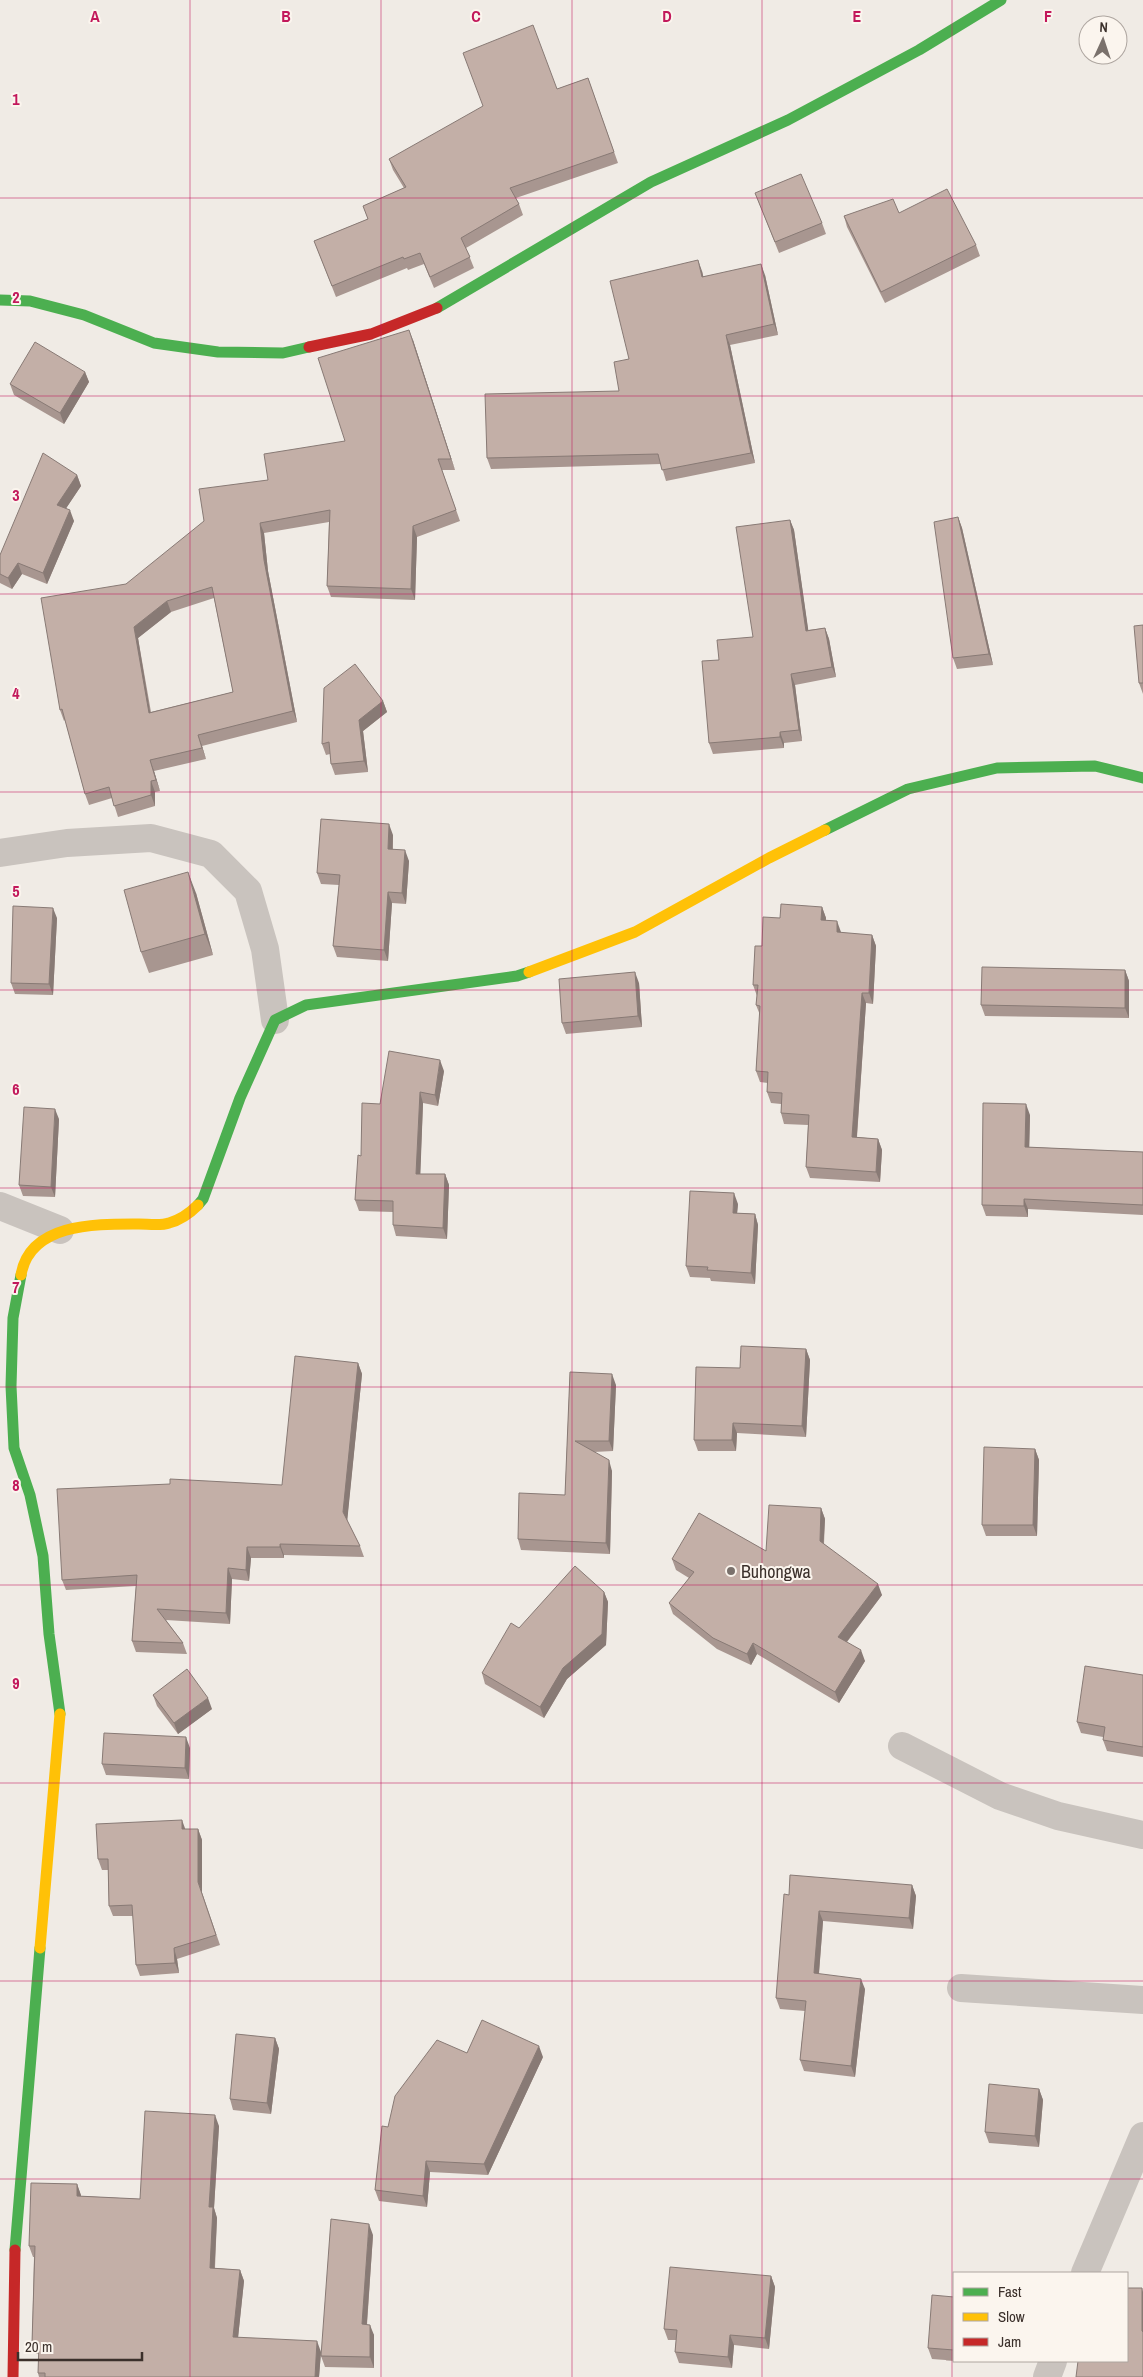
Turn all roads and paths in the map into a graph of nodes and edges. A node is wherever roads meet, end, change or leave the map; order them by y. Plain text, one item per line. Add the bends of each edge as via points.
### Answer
1 (1001, 0) edge
2 (0, 300) edge
3 (1143, 778) edge
4 (0, 853) edge
5 (275, 1020) junction
6 (0, 1206) edge
7 (60, 1230) junction
8 (902, 1746) dead end
9 (1143, 1835) edge
10 (961, 1988) dead end
11 (1143, 2000) edge
12 (1143, 2136) edge
13 (1085, 2272) edge
14 (1053, 2362) edge
15 (13, 2377) edge
16 (1048, 2377) edge

1 - 2 street via 919,50 788,120 651,182 438,307 371,334 283,354 218,352 154,343 84,315 30,301
3 - 5 street via 1095,766 997,768 908,789 769,858 634,932 517,976 306,1005
4 - 5 street via 67,843 151,838 211,854 248,891 265,948
5 - 7 street via 240,1098 203,1199 190,1213 168,1224 101,1224
6 - 7 street
7 - 15 street via 34,1247 23,1262 13,1318 11,1386 14,1448 30,1495 43,1556 60,1717 14,2257
8 - 9 street via 1000,1796 1058,1816
10 - 11 street
12 - 13 street
14 - 16 street

